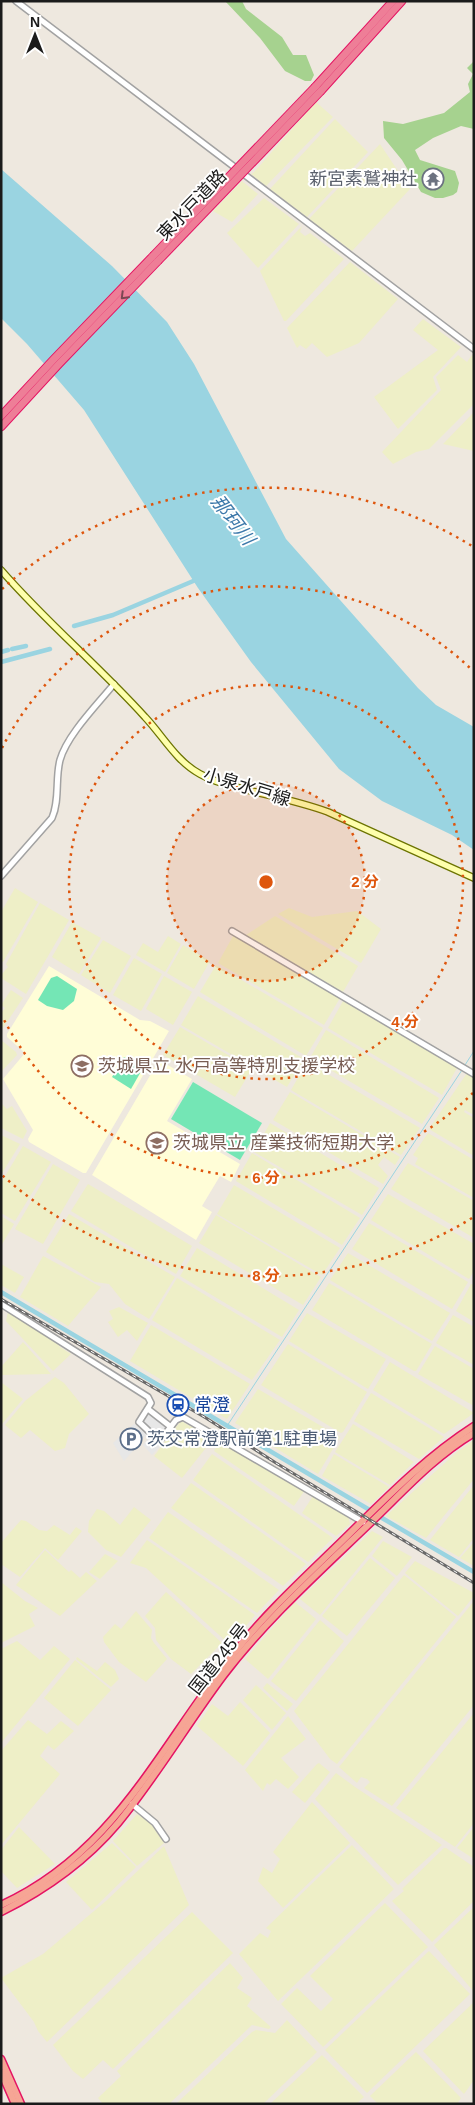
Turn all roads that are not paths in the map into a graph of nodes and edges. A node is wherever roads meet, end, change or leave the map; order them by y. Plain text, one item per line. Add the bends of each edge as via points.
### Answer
1 (16, 1) edge
2 (393, 1) edge
3 (402, 1) edge
4 (318, 89) junction
5 (474, 349) edge
6 (1, 416) edge
7 (1, 427) edge
8 (1, 570) edge
9 (114, 684) junction
10 (1, 876) edge
11 (474, 878) edge
12 (232, 931) dead end
13 (474, 1074) edge
14 (1, 1304) edge
15 (148, 1409) junction
16 (171, 1426) junction
17 (474, 1426) edge
18 (474, 1433) edge
19 (362, 1521) junction
20 (368, 1526) junction
21 (132, 1804) junction
22 (166, 1839) dead end
23 (1, 1904) edge
24 (1, 1912) edge
25 (1, 2059) edge
26 (4, 2071) edge
27 (15, 2104) edge
28 (21, 2104) edge

1 - 5 street
2 - 4 highway, 東水戸道路
3 - 4 highway, 東水戸道路
4 - 6 highway, 東水戸道路, bridge
4 -> 7 highway, 東水戸道路, bridge
8 - 9 main road, 小泉水戸線
9 - 10 street via 65,748 59,764 56,810 52,818
9 - 11 main road, 小泉水戸線 via 178,757 199,774 230,786 328,812
12 - 13 street
14 - 15 street via 148,1397 151,1403
15 - 16 street
15 - 16 street via 139,1422 156,1438 162,1438
16 - 19 street via 183,1417
17 - 19 highway, 国道245号 via 429,1459
18 - 20 highway, 国道245号 via 432,1463
19 - 20 street
19 - 23 highway, 国道245号 via 245,1640 106,1828 56,1873
20 - 21 highway, 国道245号 via 292,1596 249,1643
21 - 22 street via 155,1823
21 - 24 highway, 国道245号 via 104,1838 76,1864 41,1890
25 - 26 highway
26 - 27 highway
26 - 28 highway

